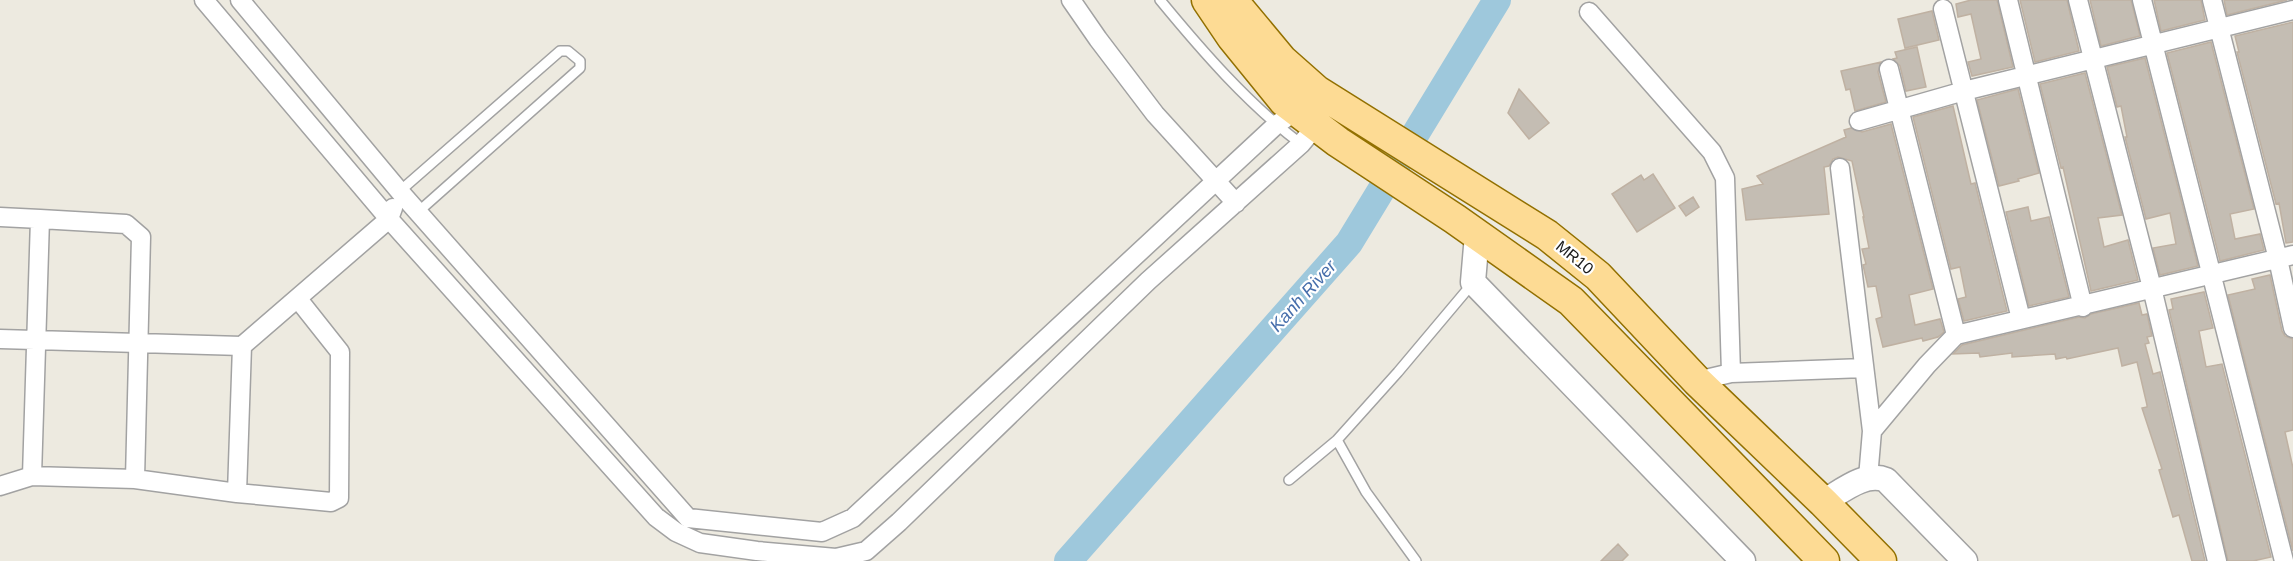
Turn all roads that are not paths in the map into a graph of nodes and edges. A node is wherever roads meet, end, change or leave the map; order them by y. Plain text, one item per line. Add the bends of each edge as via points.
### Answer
1 (204, 0) edge
2 (240, 0) edge
3 (1071, 0) edge
4 (1160, 0) edge
5 (1207, 0) edge
6 (1232, 0) edge
7 (2008, 0) edge
8 (2078, 0) edge
9 (2142, 0) edge
10 (2212, 0) edge
11 (1943, 9) dead end
12 (2293, 10) edge
13 (1589, 12) dead end
14 (2221, 28) junction
15 (2154, 44) junction
16 (2094, 60) junction
17 (1889, 69) dead end
18 (2028, 75) junction
19 (1964, 91) junction
20 (1900, 109) junction
21 (1859, 121) dead end
22 (1305, 129) junction
23 (1840, 168) dead end
24 (1216, 181) junction
25 (399, 191) junction
26 (1236, 202) junction
27 (418, 212) junction
28 (0, 217) edge
29 (40, 219) junction
30 (389, 219) junction
31 (1466, 227) junction
32 (2286, 257) edge
33 (2211, 276) junction
34 (1473, 282) junction
35 (2152, 288) junction
36 (298, 299) junction
37 (2083, 307) junction
38 (2021, 319) junction
39 (2293, 328) edge
40 (1956, 335) junction
41 (0, 339) edge
42 (35, 340) junction
43 (138, 344) junction
44 (242, 345) junction
45 (1864, 368) junction
46 (1731, 373) junction
47 (1697, 381) junction
48 (1872, 431) junction
49 (1337, 440) junction
50 (32, 476) junction
51 (1868, 478) junction
52 (135, 479) junction
53 (1289, 480) dead end
54 (0, 486) edge
55 (237, 493) junction
56 (1823, 502) junction
57 (1416, 561) edge
58 (1743, 561) edge
59 (1824, 561) edge
60 (1881, 561) edge
61 (1965, 561) edge
62 (2217, 561) edge
63 (2284, 561) edge

1 - 30 street
2 - 25 street
3 - 24 street via 1155,114
4 - 22 lane via 1191,39
5 - 22 main road
6 - 47 main road, MR10 via 1282,60 1317,91 1547,235 1598,276
7 - 18 street
8 - 16 street
9 - 15 street
10 - 14 street
11 - 19 street
12 - 14 street
13 - 46 street via 1712,152 1725,178
14 - 15 street
14 - 32 street
15 - 16 street
15 - 33 street
16 - 18 street
16 - 35 street
17 - 20 street
18 - 19 street
18 - 37 street
19 - 20 street
19 - 38 street
20 - 21 street
20 - 40 street
22 - 24 street
22 - 26 street
22 - 31 main road
23 - 45 street
24 - 26 street
24 - 27 street via 853,518 822,532 688,518
25 - 27 street
25 - 27 lane via 560,51 568,51 580,61 580,68
25 - 30 street
26 - 30 street via 1148,281 899,522 866,551 836,558 700,543 656,517
27 - 30 street
28 - 29 street
29 - 42 street
29 - 43 street via 126,224 141,237
30 - 36 street
31 - 34 street
31 - 59 main road via 1571,301
32 - 33 street
32 - 39 street
33 - 35 street
33 - 63 street
34 - 49 lane
34 - 58 street
35 - 37 street
35 - 62 street
36 - 44 street
36 - 55 street via 340,352 339,498 331,502
37 - 38 street
38 - 40 street
40 - 48 street
41 - 42 street
42 - 43 street
42 - 50 street
43 - 44 street
43 - 52 street
44 - 55 street
45 - 46 street
45 - 48 street
46 - 47 street
47 - 56 main road, MR10
48 - 51 street
49 - 53 lane
49 - 57 lane via 1366,492
50 - 52 street
50 - 54 street
51 - 56 street
51 - 61 street via 1886,480
52 - 55 street
56 - 60 main road, MR10

